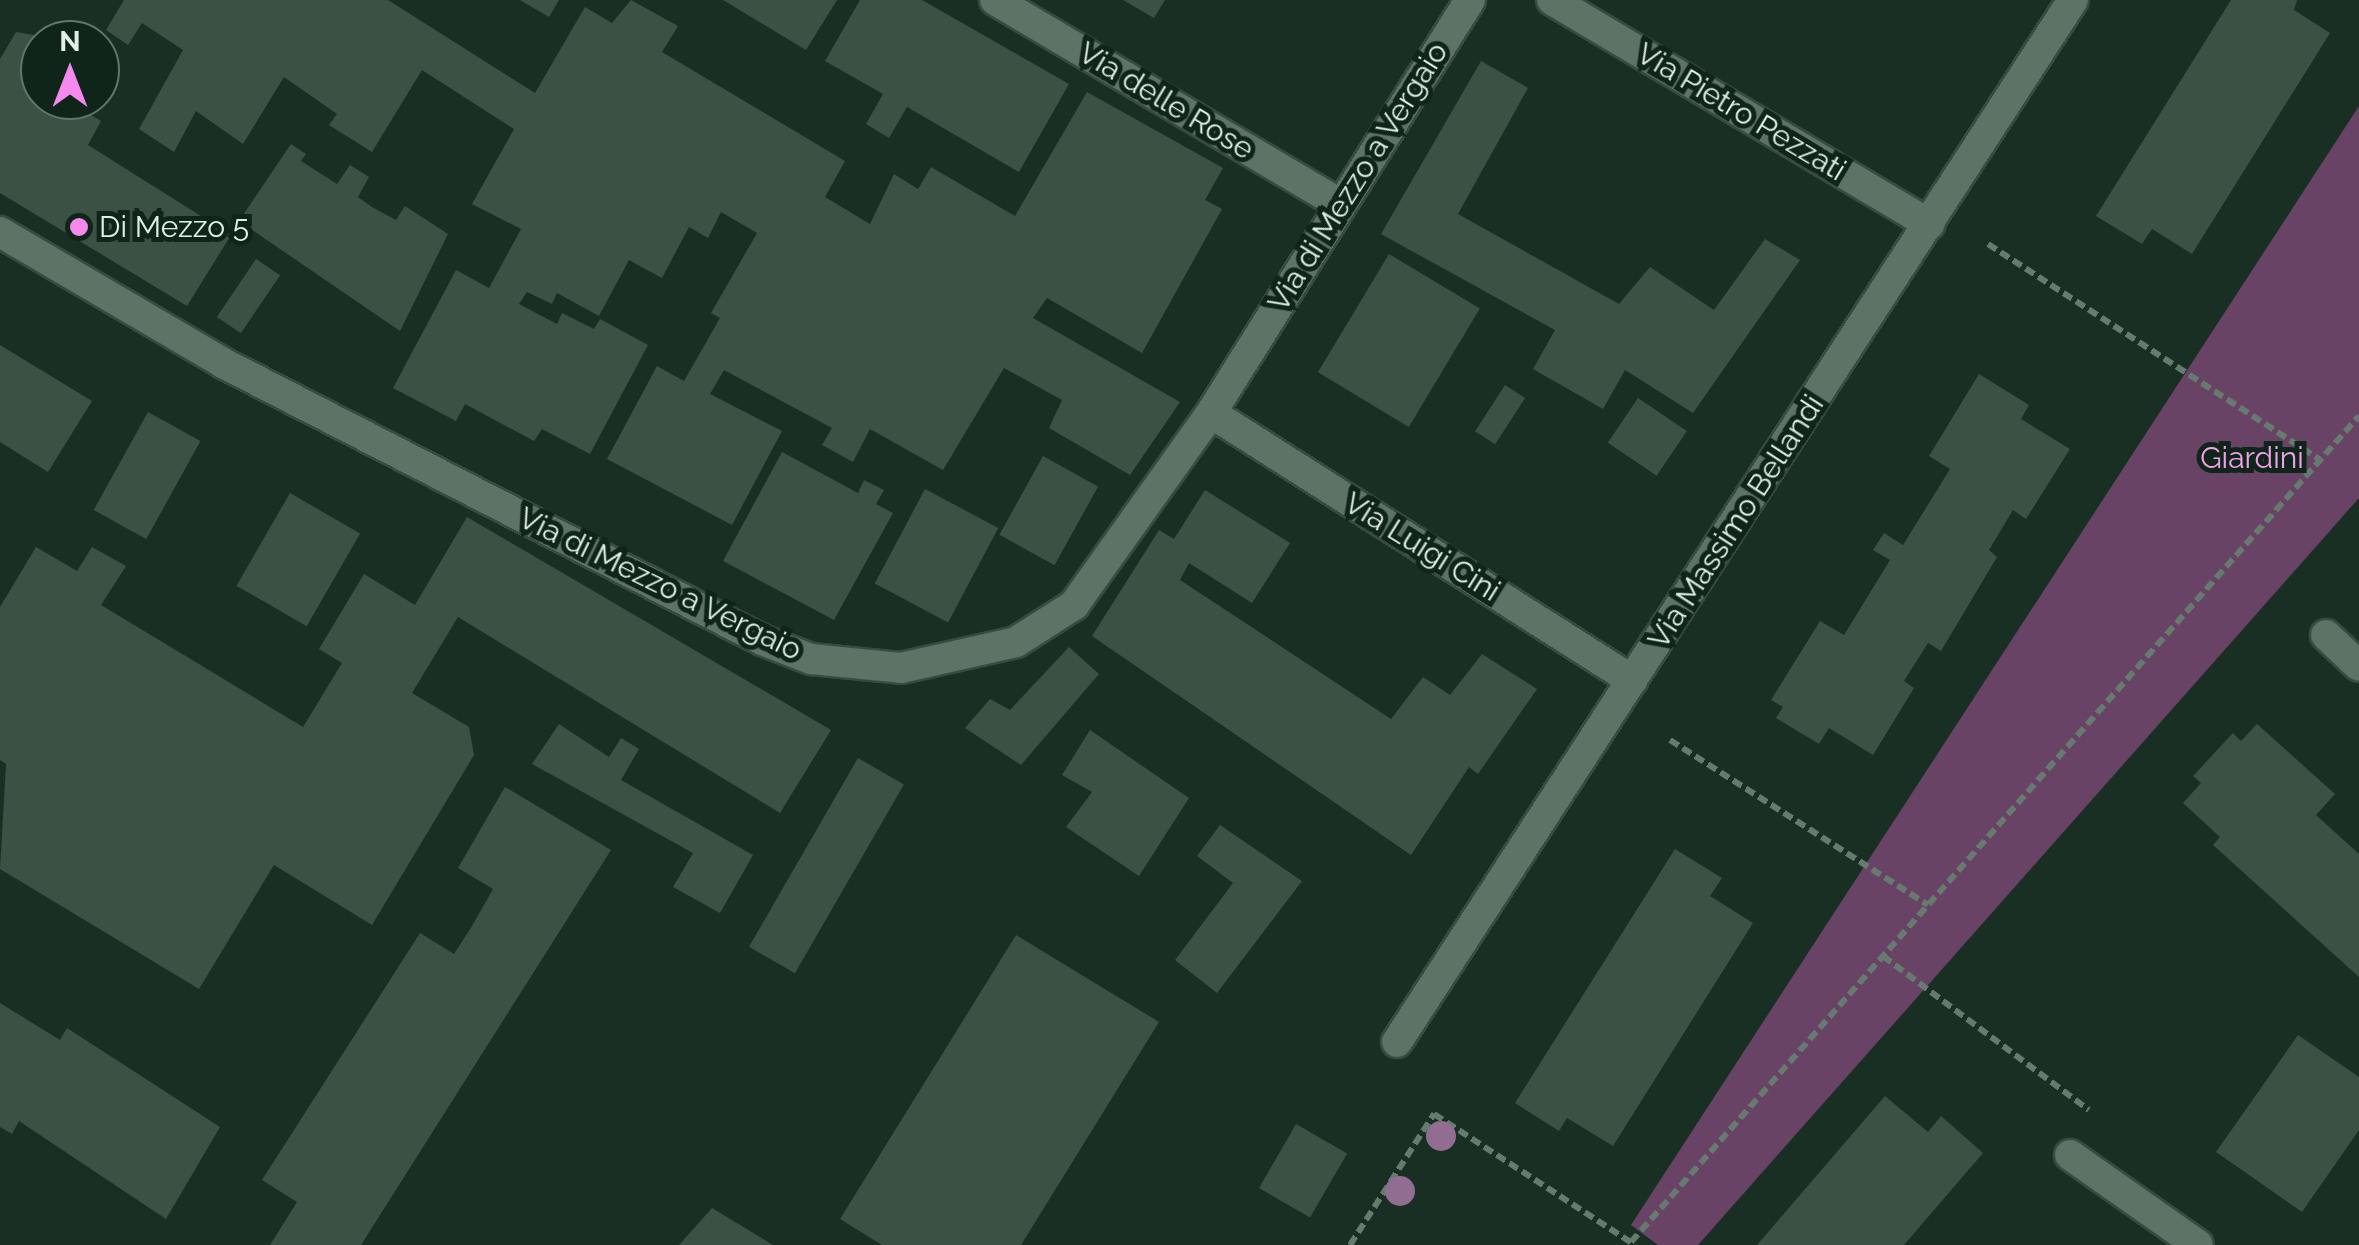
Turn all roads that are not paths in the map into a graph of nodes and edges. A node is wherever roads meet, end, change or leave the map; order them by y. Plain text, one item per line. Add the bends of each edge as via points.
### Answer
1 (995, 0) edge
2 (1470, 0) edge
3 (1552, 0) edge
4 (2072, 0) edge
5 (1338, 203) junction
6 (1929, 224) junction
7 (0, 232) edge
8 (1211, 413) junction
9 (2326, 636) dead end
10 (2359, 666) edge
11 (1632, 680) junction
12 (1397, 1042) dead end
13 (2070, 1155) dead end
14 (2198, 1245) edge

1 - 5 street, Via delle Rose
2 - 5 street, Via di Mezzo a Vergaio
3 - 6 street, Via Pietro Pezzati
4 - 6 street, Via Massimo Bellandi
5 - 8 street, Via di Mezzo a Vergaio
6 - 11 street, Via Massimo Bellandi
7 - 8 street, Via di Mezzo a Vergaio via 223,363 712,616 811,659 856,667 964,658 1048,624 1094,580
8 - 11 street, Via Luigi Cini
9 - 10 street
11 - 12 street, Via Massimo Bellandi
13 - 14 street

